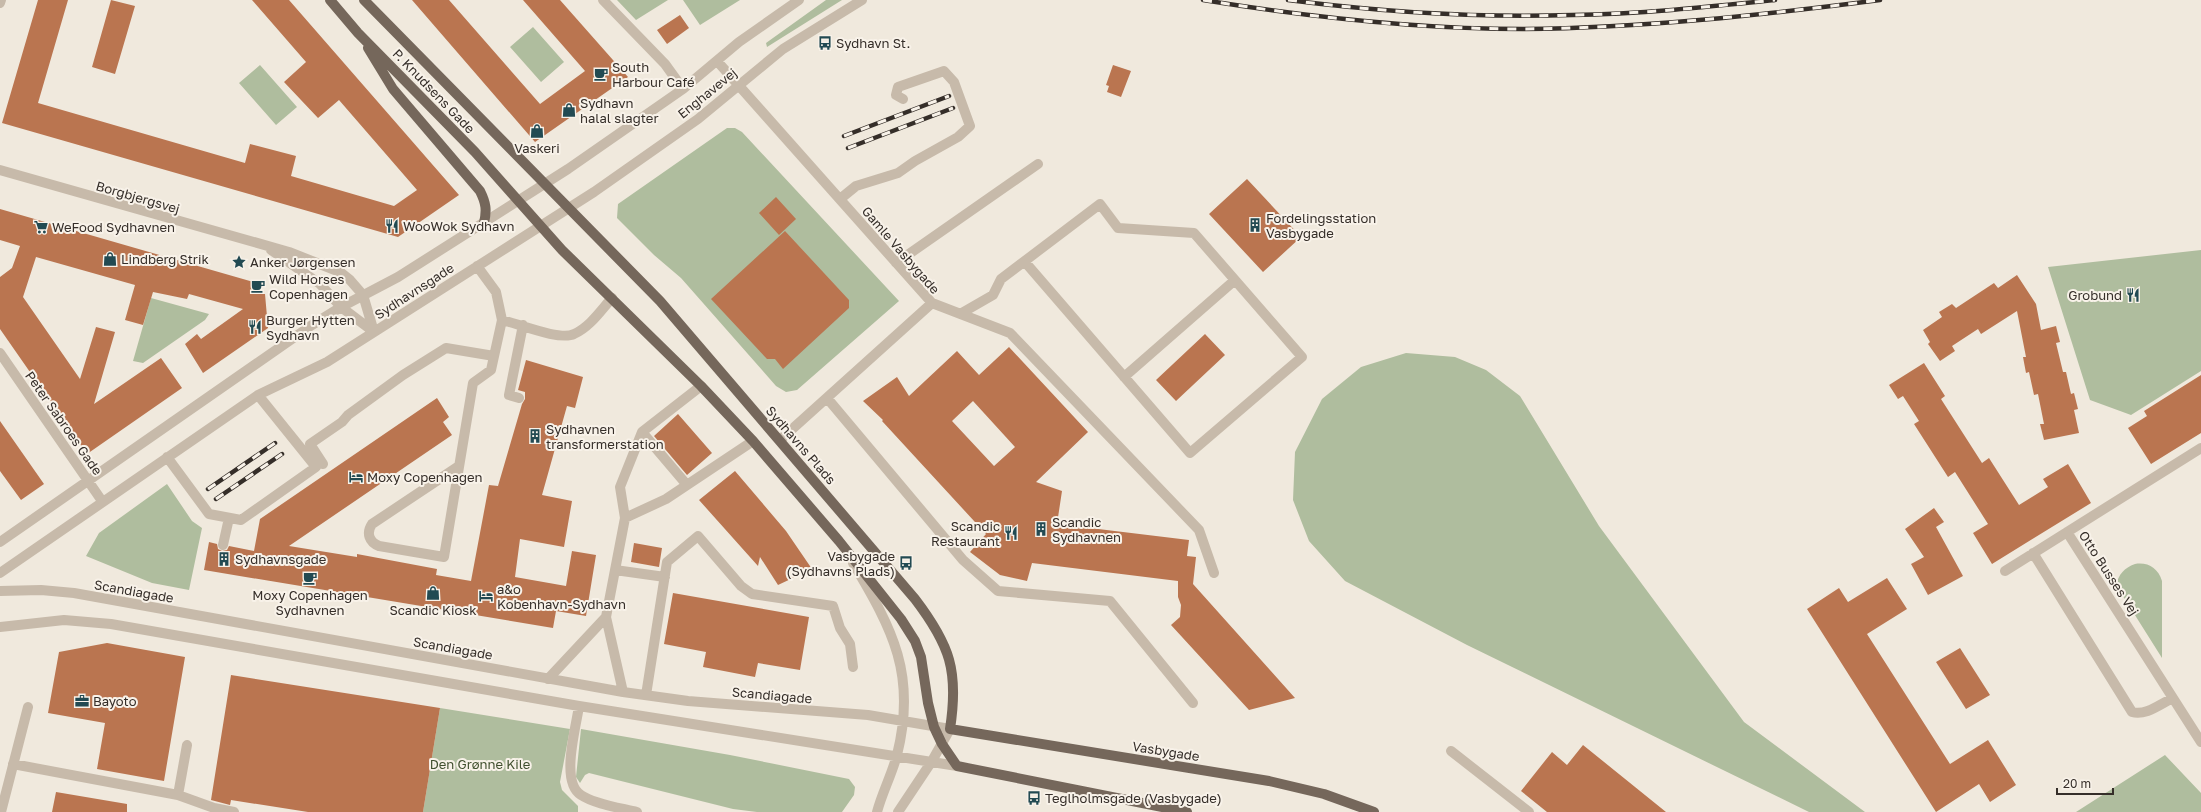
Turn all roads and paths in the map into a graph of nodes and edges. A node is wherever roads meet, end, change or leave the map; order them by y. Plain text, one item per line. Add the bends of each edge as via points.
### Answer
1 (1, 0) edge
2 (330, 0) edge
3 (364, 0) edge
4 (604, 0) edge
5 (799, 0) edge
6 (862, 0) edge
7 (0, 3) edge
8 (358, 33) junction
9 (717, 61) junction
10 (738, 85) junction
11 (683, 89) junction
12 (903, 99) dead end
13 (1038, 164) dead end
14 (0, 170) edge
15 (544, 184) junction
16 (840, 199) junction
17 (519, 200) junction
18 (568, 208) junction
19 (484, 223) junction
20 (541, 226) junction
21 (268, 248) junction
22 (1025, 262) junction
23 (896, 263) junction
24 (477, 266) junction
25 (1235, 280) junction
26 (363, 295) junction
27 (612, 298) junction
28 (932, 303) junction
29 (341, 307) junction
30 (960, 314) junction
31 (502, 320) junction
32 (523, 325) junction
33 (374, 332) junction
34 (494, 356) junction
35 (1, 357) edge
36 (1124, 377) junction
37 (701, 386) junction
38 (258, 395) junction
39 (519, 398) dead end
40 (827, 398) junction
41 (642, 432) junction
42 (780, 440) junction
43 (753, 441) junction
44 (2201, 448) edge
45 (167, 457) junction
46 (459, 466) junction
47 (319, 467) junction
48 (88, 480) junction
49 (687, 485) junction
50 (102, 501) junction
51 (229, 518) junction
52 (625, 518) junction
53 (2067, 532) junction
54 (840, 541) junction
55 (0, 542) edge
56 (223, 545) dead end
57 (2033, 553) junction
58 (615, 570) junction
59 (2005, 571) dead end
60 (0, 573) edge
61 (1214, 573) dead end
62 (665, 577) junction
63 (0, 591) edge
64 (606, 617) junction
65 (0, 627) edge
66 (853, 667) dead end
67 (548, 679) junction
68 (623, 692) junction
69 (646, 695) junction
70 (2173, 698) junction
71 (1193, 703) dead end
72 (579, 706) junction
73 (28, 708) dead end
74 (903, 721) junction
75 (934, 727) junction
76 (950, 729) junction
77 (2201, 742) edge
78 (942, 744) junction
79 (187, 745) dead end
80 (1451, 751) dead end
81 (897, 756) junction
82 (932, 761) junction
83 (13, 764) junction
84 (957, 766) junction
85 (178, 795) junction
86 (1, 812) edge
87 (234, 812) edge
88 (637, 812) edge
89 (877, 812) edge
90 (898, 812) edge
91 (1187, 812) edge
92 (1374, 812) edge
93 (1529, 812) edge

1 - 7 street
2 - 8 main road, P. Knudsens Gade
3 - 15 main road, P. Knudsens Gade
4 - 11 street via 665,64
5 - 9 street, Enghavevej via 739,42
6 - 10 street, Enghavevej via 783,49
8 - 17 main road, P. Knudsens Gade
8 - 19 main road via 394,89 480,191 485,201
9 - 10 street, Gamle Vasbygade
9 - 11 street, Enghavevej
10 - 16 street, Gamle Vasbygade
10 - 18 street, Enghavevej via 698,119
11 - 15 street, Enghavevej
12 - 16 street via 896,95 898,87 944,71 954,82 970,126 958,137 898,173 856,186
13 - 23 street
14 - 21 street, Borgbjergsvej
15 - 17 street, Enghavevej
15 - 18 main road, P. Knudsens Gade
16 - 23 street, Gamle Vasbygade
17 - 19 street, Sydhavnsgade
17 - 20 main road, P. Knudsens Gade
18 - 20 street, Enghavevej
18 - 42 main road, Sydhavns Plads via 660,301
19 - 26 street, Sydhavnsgade via 398,277
20 - 24 street, Sydhavnsgade
20 - 27 main road
21 - 26 street, Borgbjergsvej via 289,252 340,272
21 - 29 street, Borgbjergsvej via 320,284
22 - 25 street via 1100,204 1118,228 1194,233
22 - 30 street via 1001,279 994,295
22 - 36 street
23 - 28 street, Gamle Vasbygade
24 - 31 street via 496,292
24 - 33 street, Sydhavnsgade
25 - 36 street
25 - 36 street via 1302,357 1190,453
26 - 29 street, Sydhavnsgade
26 - 33 street, Borgbjergsvej
27 - 32 street via 584,328 573,335 561,337
27 - 37 main road
28 - 30 street
28 - 40 street, Gamle Vasbygade
29 - 33 street, Borgbjergsvej
29 - 48 street, Sydhavnsgade
30 - 61 street via 1010,333 1199,530
31 - 32 street
31 - 34 street
32 - 39 street via 509,395
33 - 38 street, Sydhavnsgade via 327,362
34 - 46 street via 491,370 473,384
34 - 47 street via 446,348 403,375 310,444
35 - 48 street, Peter Sabroes Gade
37 - 41 street
37 - 43 main road
38 - 45 street, Sydhavnsgade
38 - 47 street
40 - 42 street, Gamle Vasbygade
40 - 71 street via 962,560 998,591 1110,601
41 - 49 street
41 - 52 street via 620,487
42 - 76 main road, Sydhavns Plads via 934,624 944,644 954,675
43 - 49 street
43 - 54 main road
44 - 53 street, Otto Busses Vej
45 - 50 street, Sydhavnsgade
45 - 51 street via 209,514
46 - 46 street via 372,524 368,533 371,541 379,546 444,557
47 - 51 street via 241,520
48 - 50 street, Peter Sabroes Gade
48 - 55 street, Sydhavnsgade
49 - 52 street via 666,499
50 - 60 street, Sydhavnsgade
51 - 56 street
52 - 58 street
53 - 57 street
53 - 70 street, Otto Busses Vej
54 - 74 street via 878,605 896,643 905,684
54 - 75 main road via 915,641 921,657
57 - 59 street
57 - 70 street via 2132,712 2146,712
58 - 62 street
58 - 64 street
62 - 66 street via 667,562 698,536 741,586 752,594 833,606 840,628 850,644
62 - 69 street
63 - 67 street, Scandiagade via 41,590 74,593
64 - 67 street
64 - 68 street
65 - 72 street via 64,620 112,624
67 - 68 street, Scandiagade
68 - 69 street, Scandiagade
69 - 74 street, Scandiagade
70 - 77 street, Otto Busses Vej
72 - 81 street
72 - 88 street via 570,772 573,788 586,798
73 - 83 street
74 - 75 street, Scandiagade
74 - 81 street
75 - 76 street, Scandiagade
75 - 78 main road
76 - 78 street
76 - 92 main road, Vasbygade via 1269,781 1324,794
78 - 82 street
78 - 84 main road
79 - 85 street
80 - 93 street
81 - 82 street
81 - 89 street
82 - 84 street
82 - 90 street
83 - 85 street
83 - 86 street
84 - 91 main road
85 - 87 street

